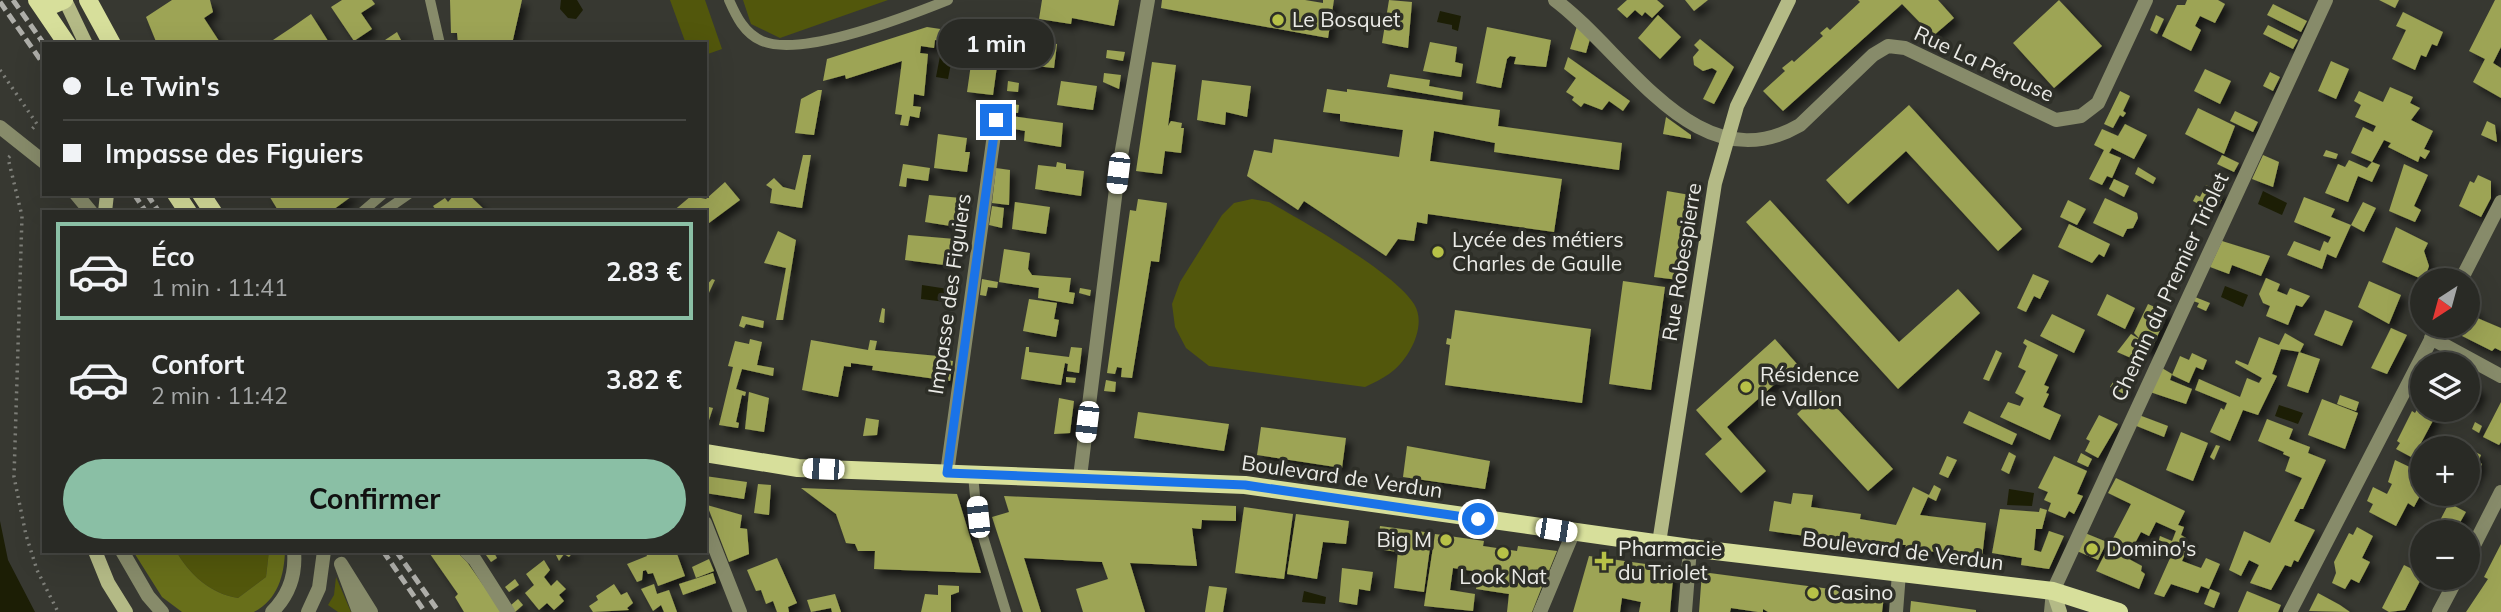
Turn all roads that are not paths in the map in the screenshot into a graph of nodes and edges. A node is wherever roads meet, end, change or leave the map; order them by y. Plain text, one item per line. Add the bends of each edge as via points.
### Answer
1 (65, 0) edge
2 (88, 0) edge
3 (430, 0) edge
4 (729, 0) edge
5 (948, 0) edge
6 (1147, 0) edge
7 (1555, 0) edge
8 (1789, 0) edge
9 (2146, 0) edge
10 (2326, 0) edge
11 (40, 5) edge
12 (66, 42) edge
13 (85, 42) edge
14 (111, 42) edge
15 (440, 42) edge
16 (996, 120) dead end
17 (0, 127) edge
18 (1727, 138) junction
19 (42, 160) edge
20 (78, 196) edge
21 (381, 196) edge
22 (406, 196) edge
23 (2501, 202) edge
24 (89, 210) edge
25 (364, 210) edge
26 (386, 210) edge
27 (2467, 268) edge
28 (2431, 338) edge
29 (2443, 338) edge
30 (2501, 376) edge
31 (707, 453) edge
32 (947, 473) junction
33 (973, 475) junction
34 (1080, 477) junction
35 (2501, 492) edge
36 (707, 528) edge
37 (1573, 533) junction
38 (2480, 533) edge
39 (1660, 543) junction
40 (1690, 548) junction
41 (95, 553) edge
42 (123, 553) edge
43 (294, 553) edge
44 (324, 553) edge
45 (333, 553) edge
46 (468, 553) edge
47 (341, 564) junction
48 (1899, 573) junction
49 (2451, 590) edge
50 (2053, 591) junction
51 (126, 612) edge
52 (162, 612) edge
53 (272, 612) edge
54 (308, 612) edge
55 (359, 612) edge
56 (371, 612) edge
57 (508, 612) edge
58 (740, 612) edge
59 (1006, 612) edge
60 (1540, 612) edge
61 (1685, 612) edge
62 (1896, 612) edge
63 (2051, 612) edge
64 (2060, 612) edge
65 (2119, 612) edge
66 (2290, 612) edge
67 (2439, 612) edge

1 - 11 main road
1 - 13 street
2 - 14 main road
3 - 15 lane
4 - 5 lane via 740,24 761,41 786,46 886,25
6 - 34 street via 1118,173
7 - 18 street via 1594,32 1668,108
8 - 18 street, Rue Robespierre via 1742,94
9 - 18 street, Rue La Pérouse via 2098,103 2081,117 2056,120 1905,48 1888,46 1787,133 1750,142
10 - 50 street, Chemin du Premier Triolet
11 - 12 main road
16 - 32 street, Impasse des Figuiers
17 - 19 street
18 - 39 street, Rue Robespierre via 1715,183
20 - 24 street
21 - 25 lane
22 - 26 lane
23 - 27 street
28 - 66 street
29 - 30 street
31 - 32 main road, Boulevard de Verdun via 790,468
32 - 33 main road, Boulevard de Verdun
33 - 34 main road, Boulevard de Verdun
33 - 59 lane via 978,517
34 - 37 main road, Boulevard de Verdun via 1245,485
35 - 38 street
36 - 58 street
37 - 39 main road, Boulevard de Verdun
37 - 60 street
39 - 40 main road, Boulevard de Verdun
40 - 48 main road, Boulevard de Verdun
40 - 61 street
41 - 51 street
42 - 52 street
43 - 53 street via 292,579
44 - 54 street via 319,588
45 - 47 street
46 - 57 street
47 - 55 street
47 - 56 street
48 - 50 main road, Boulevard de Verdun
48 - 62 street
49 - 67 street
50 - 63 street, Chemin du Premier Triolet
50 - 64 street
50 - 65 main road, Boulevard de Verdun

